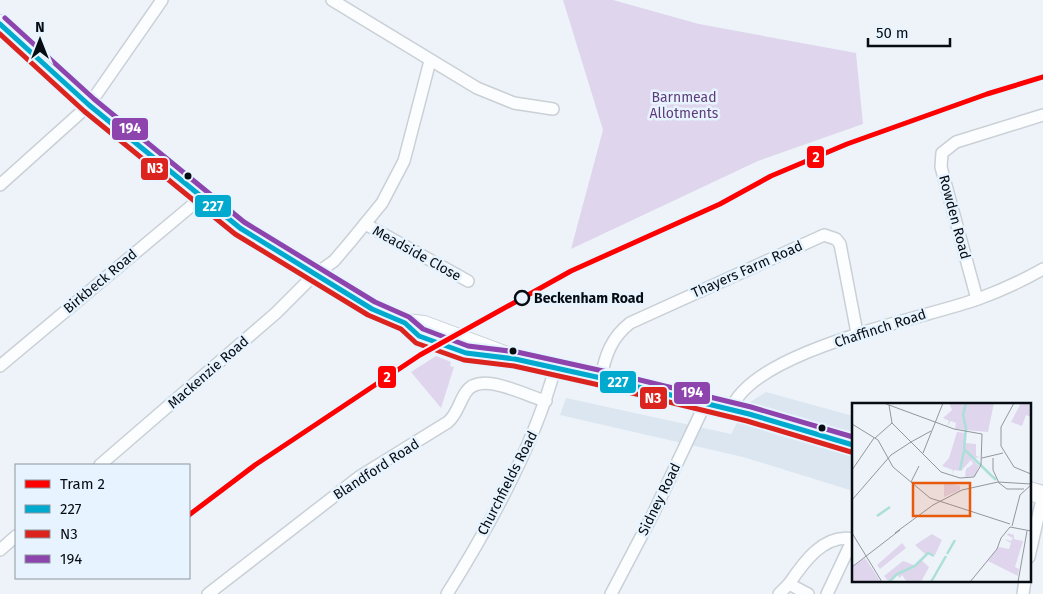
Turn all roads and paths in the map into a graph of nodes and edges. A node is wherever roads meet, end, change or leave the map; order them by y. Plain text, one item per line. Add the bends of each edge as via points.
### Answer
1 (162, 0) edge
2 (332, 0) edge
3 (0, 24) edge
4 (430, 61) junction
5 (89, 105) junction
6 (553, 109) dead end
7 (1043, 115) edge
8 (0, 185) edge
9 (202, 197) junction
10 (365, 224) junction
11 (1043, 269) edge
12 (314, 275) junction
13 (468, 281) dead end
14 (976, 300) junction
15 (857, 333) junction
16 (0, 366) edge
17 (555, 368) junction
18 (601, 378) junction
19 (546, 401) junction
20 (705, 404) junction
21 (731, 410) junction
22 (845, 443) edge
23 (101, 464) edge
24 (1030, 491) edge
25 (1043, 495) edge
26 (15, 537) edge
27 (852, 539) edge
28 (852, 541) edge
29 (0, 550) edge
30 (1030, 553) edge
31 (789, 584) junction
32 (208, 594) edge
33 (447, 594) edge
34 (611, 594) edge
35 (778, 594) edge
36 (808, 594) edge
37 (827, 594) edge

1 - 5 street
2 - 4 street
3 - 5 main road
4 - 6 street via 476,88 514,104
4 - 10 street, Mackenzie Road via 404,161 382,203
5 - 8 street
5 - 9 main road
7 - 14 street, Rowden Road via 956,142 942,153 941,167
9 - 12 main road via 240,228
9 - 16 street, Birkbeck Road
10 - 12 street, Mackenzie Road via 334,261
10 - 13 street, Meadside Close
11 - 14 street, Chaffinch Road
12 - 17 main road via 372,309 405,323 419,336 466,354 515,359
12 - 23 street, Mackenzie Road via 276,313
14 - 15 street, Chaffinch Road
15 - 18 street, Thayers Farm Road via 840,244 836,238 824,235 630,322 618,332 610,346
15 - 21 street, Chaffinch Road via 802,354 773,370 741,392
17 - 18 main road
17 - 19 street, Churchfields Road
18 - 20 main road
19 - 32 street, Blandford Road via 488,382 474,385 466,391 457,412 448,422 359,477
19 - 33 street, Churchfields Road via 488,524
20 - 21 main road
20 - 34 street, Sidney Road
21 - 22 main road
24 - 25 main road
25 - 30 street
26 - 29 street
27 - 31 street via 833,541 815,552 802,564
28 - 37 street
31 - 35 street
31 - 36 street

